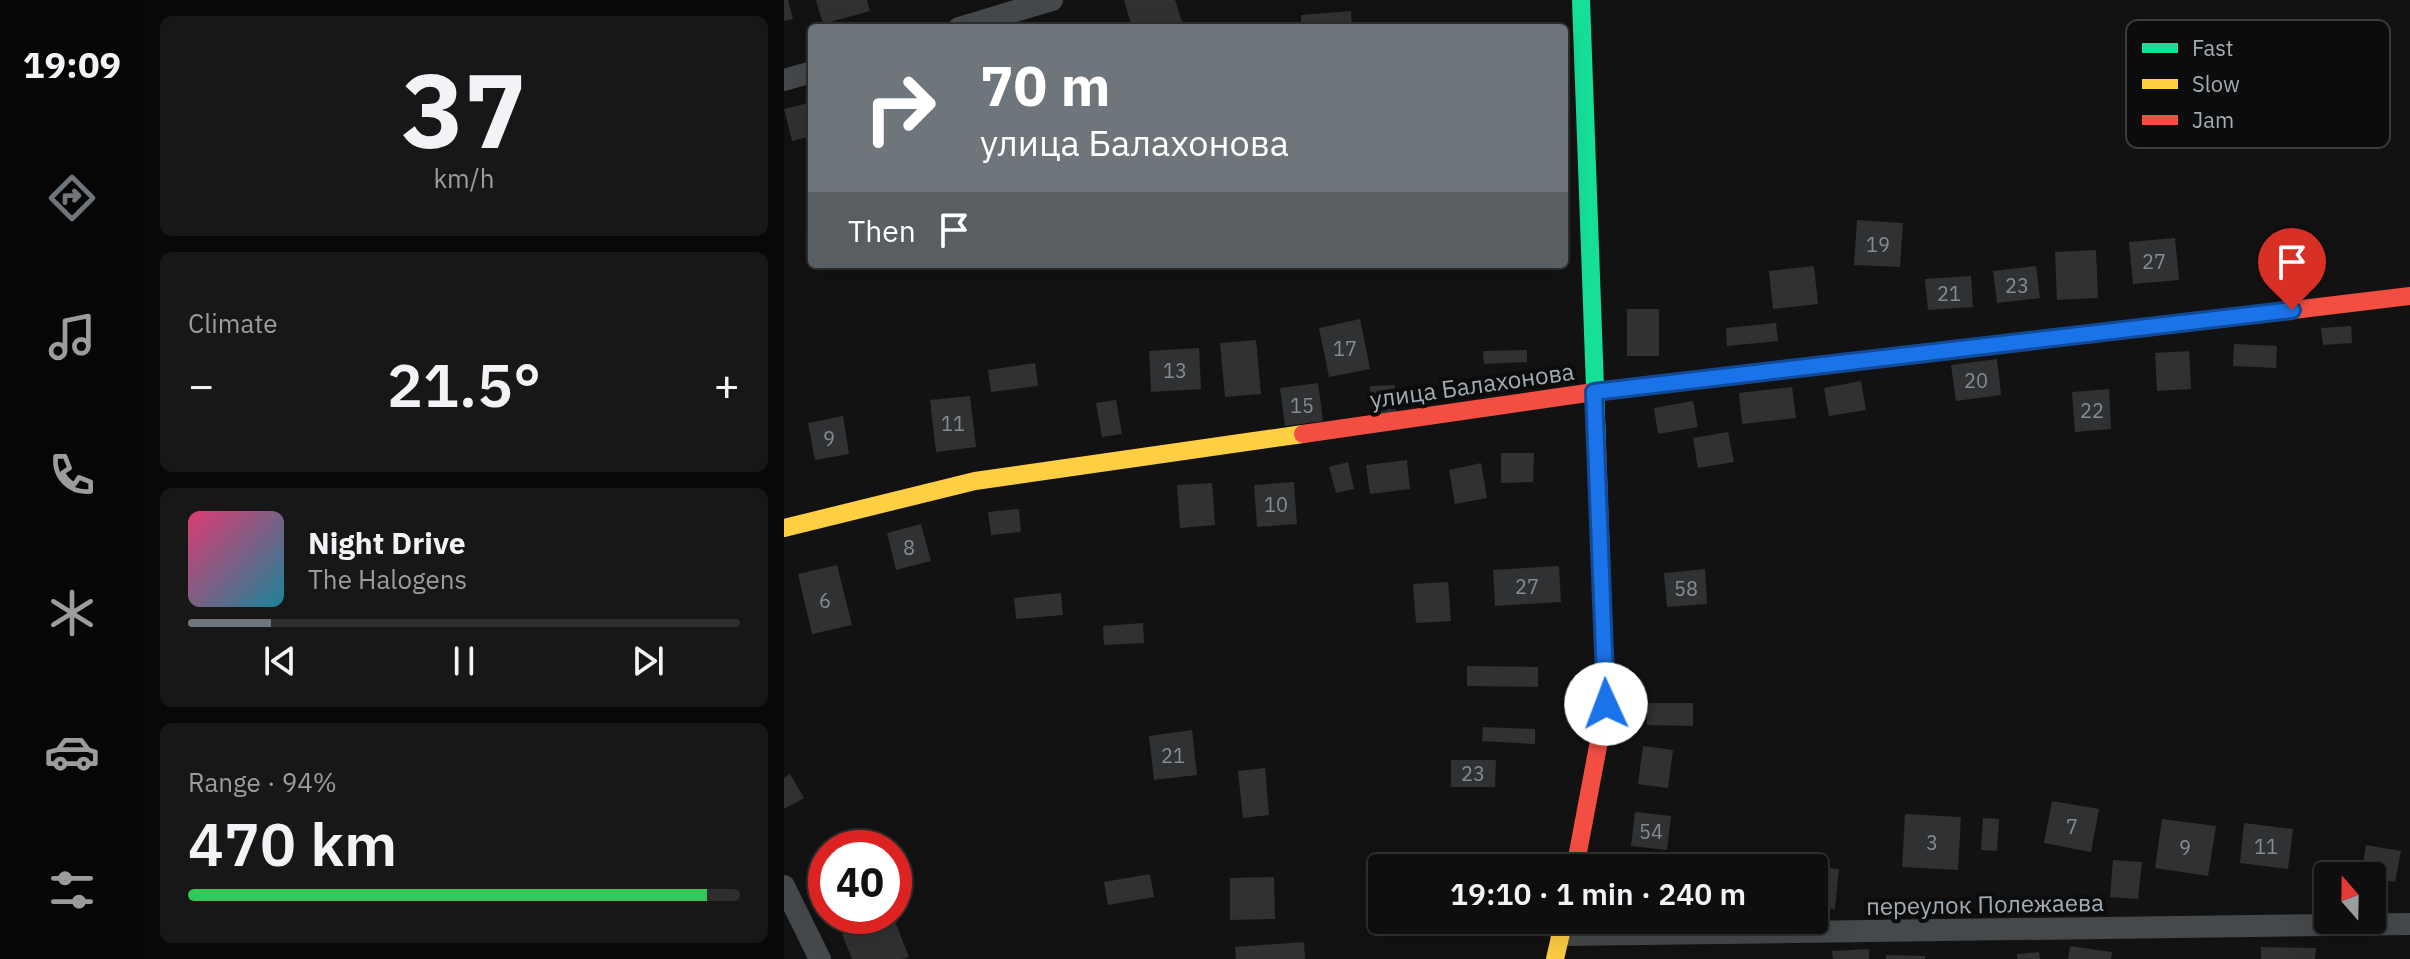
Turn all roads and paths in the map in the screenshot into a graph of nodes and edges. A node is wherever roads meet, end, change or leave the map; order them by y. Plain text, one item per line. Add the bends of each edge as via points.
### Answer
1 (1052, 0) edge
2 (1581, 0) edge
3 (972, 24) edge
4 (808, 73) edge
5 (784, 80) edge
6 (2410, 296) edge
7 (1594, 392) junction
8 (784, 528) edge
9 (1578, 854) edge
10 (784, 886) edge
11 (2410, 924) edge
12 (1828, 926) edge
13 (1561, 934) edge
14 (820, 959) edge
15 (1555, 959) edge

1 - 3 street
2 - 7 street
4 - 5 street
6 - 7 street, улица Балахонова
7 - 8 street, улица Балахонова via 975,481
7 - 9 street via 1606,704
10 - 14 street
11 - 12 street, переулок Полежаева
13 - 15 street

